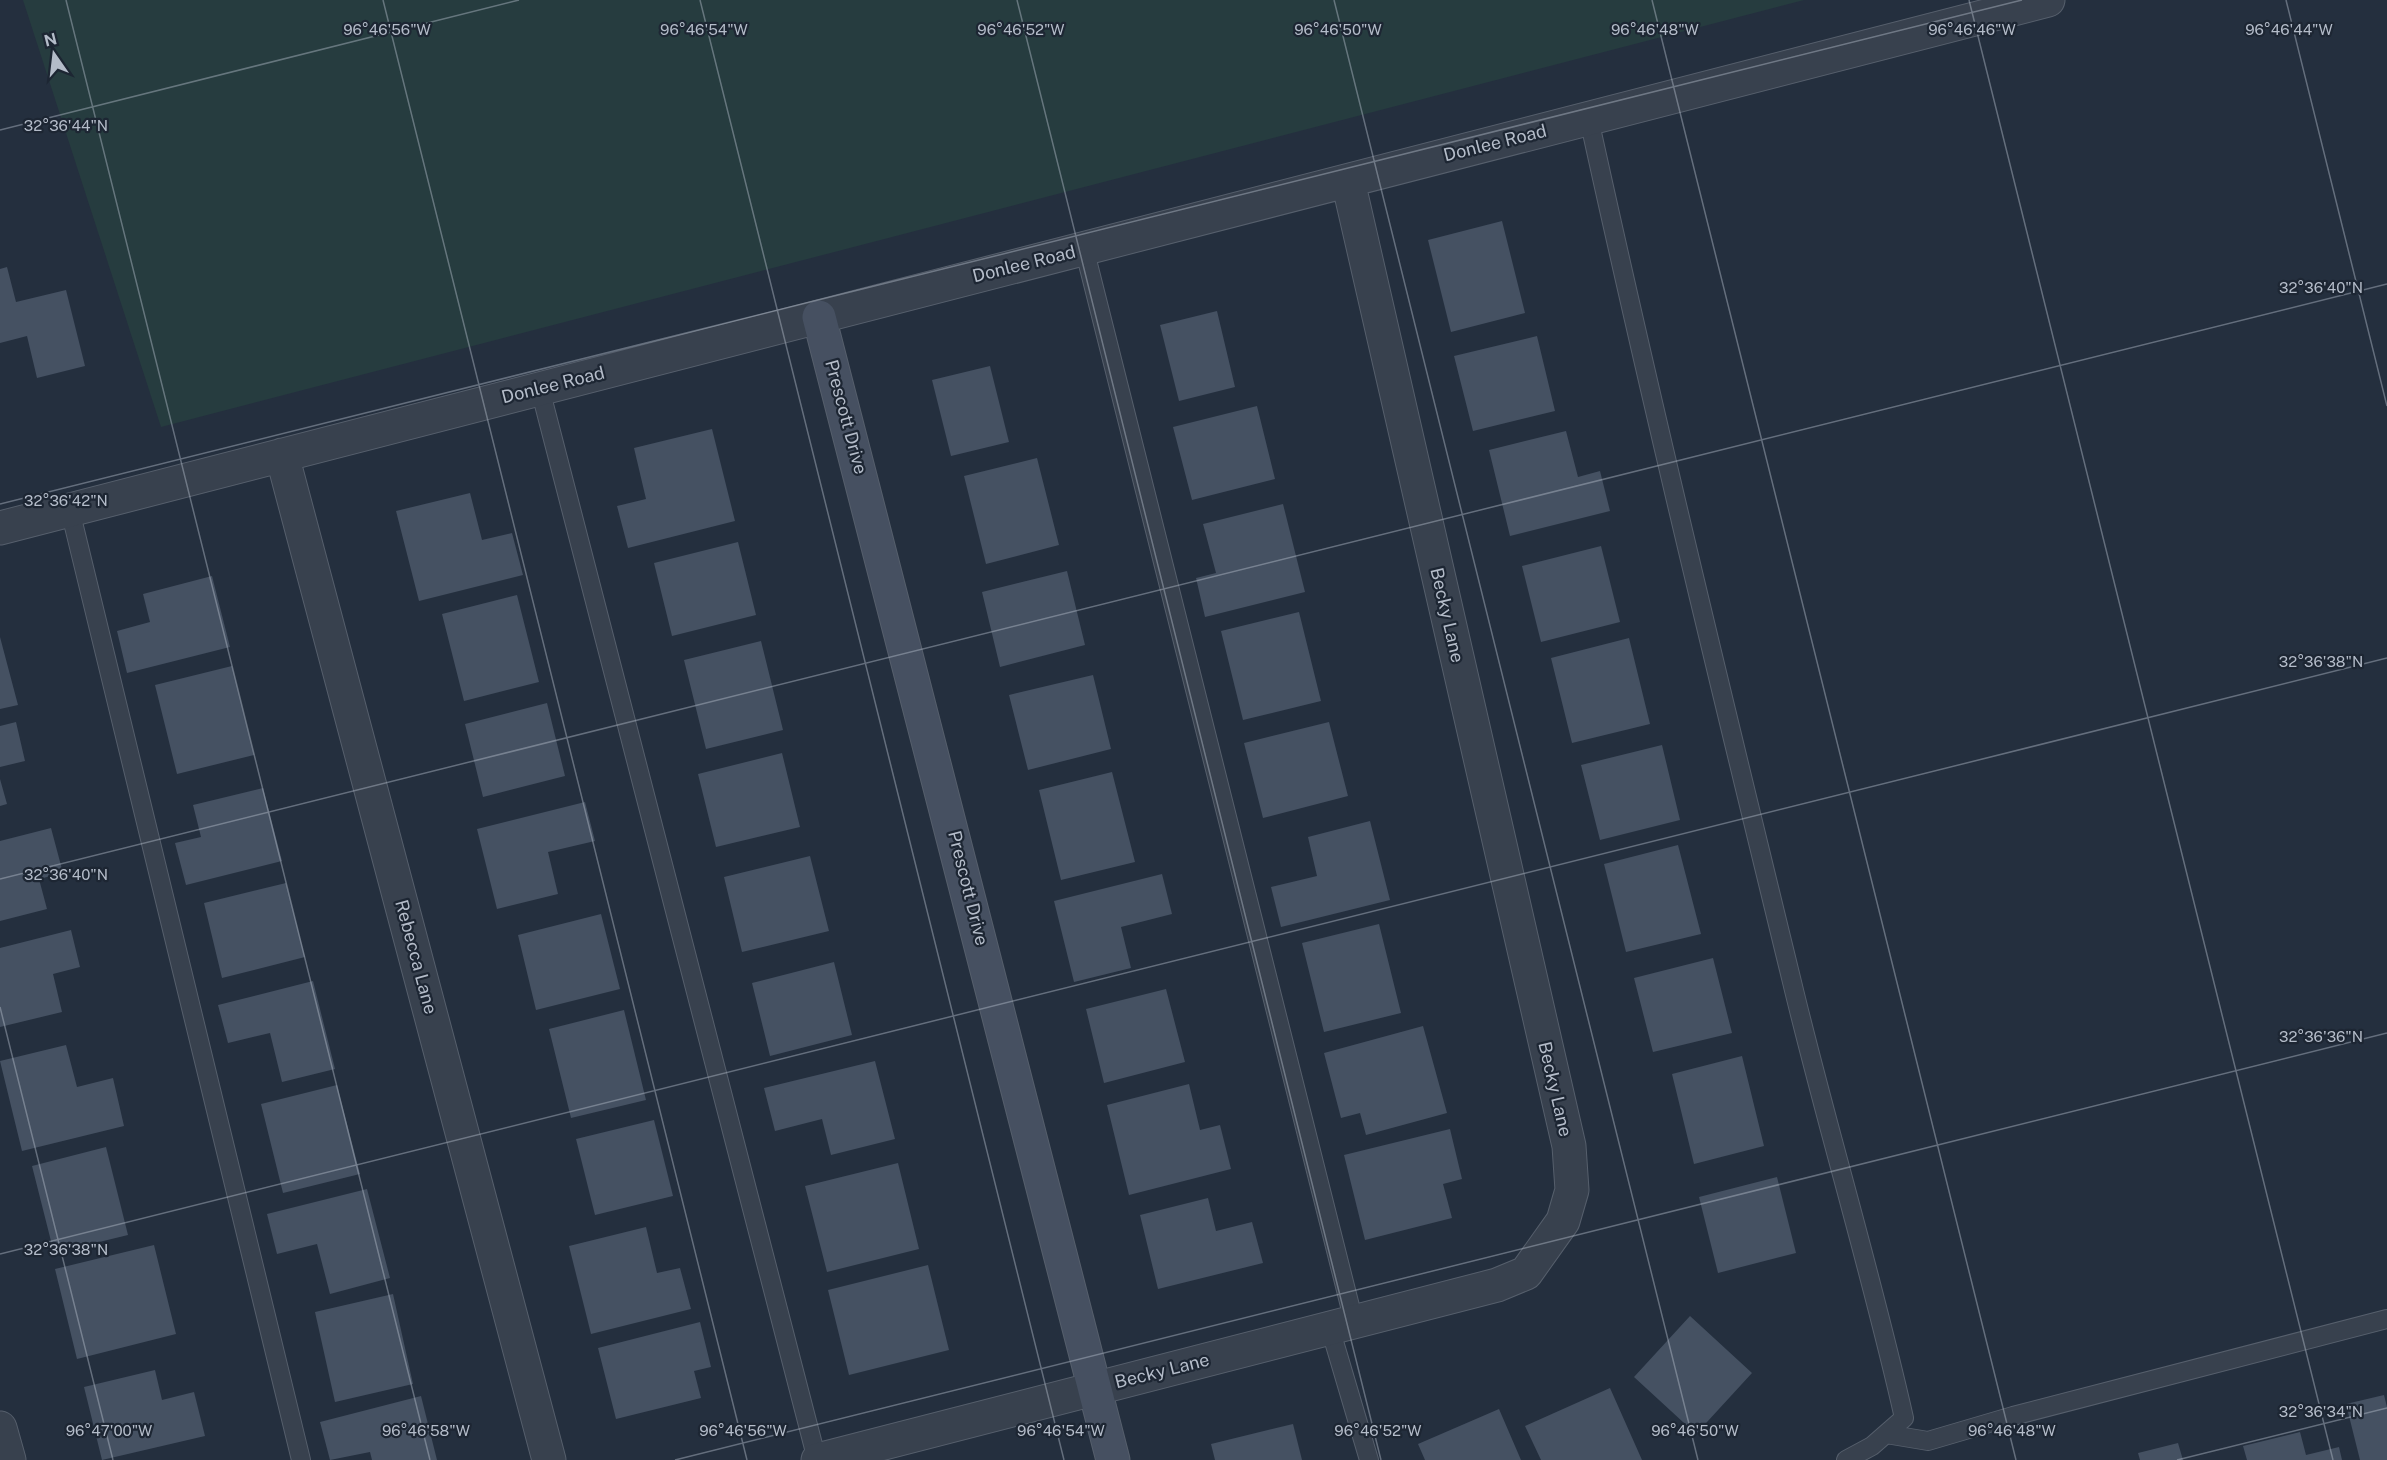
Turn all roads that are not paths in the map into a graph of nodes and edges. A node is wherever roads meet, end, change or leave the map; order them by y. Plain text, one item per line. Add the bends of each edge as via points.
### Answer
1 (2048, 0) edge
2 (1589, 119) junction
3 (1348, 181) junction
4 (1084, 248) junction
5 (819, 316) junction
6 (540, 389) junction
7 (282, 455) junction
8 (70, 510) junction
9 (0, 528) edge
10 (2387, 1319) edge
11 (1342, 1325) junction
12 (1096, 1388) junction
13 (0, 1428) edge
14 (1886, 1434) junction
15 (9, 1460) edge
16 (301, 1460) edge
17 (549, 1460) edge
18 (817, 1460) edge
19 (1113, 1460) edge
20 (1369, 1460) edge
21 (1846, 1460) edge

1 - 2 street, Donlee Road
2 - 3 street, Donlee Road
2 - 14 lane via 1629,304 1792,984 1890,1354 1904,1418
3 - 4 street, Donlee Road
3 - 11 street, Becky Lane via 1569,1146 1572,1190 1563,1221 1526,1273 1497,1285
4 - 5 street, Donlee Road
4 - 11 lane
5 - 6 street, Donlee Road
5 - 12 street, Prescott Drive
6 - 7 street, Donlee Road
6 - 18 lane
7 - 8 street, Donlee Road
7 - 17 street, Rebecca Lane
8 - 9 street, Donlee Road
8 - 16 lane
10 - 14 lane via 1928,1441
11 - 12 street, Becky Lane
11 - 20 lane
12 - 18 street, Becky Lane
12 - 19 street, Prescott Drive
13 - 15 street
14 - 21 lane

